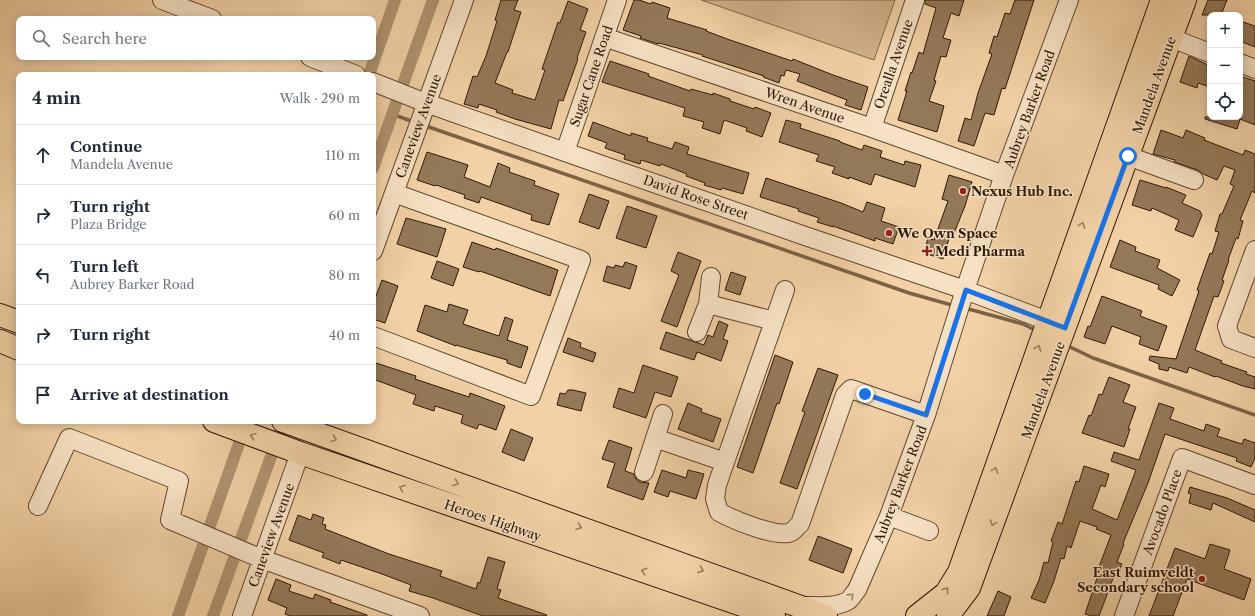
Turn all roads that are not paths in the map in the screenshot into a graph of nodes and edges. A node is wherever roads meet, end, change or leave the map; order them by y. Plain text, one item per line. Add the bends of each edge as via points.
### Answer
1 (162, 0) edge
2 (464, 0) edge
3 (617, 0) edge
4 (915, 0) edge
5 (1069, 0) edge
6 (1162, 0) edge
7 (1185, 0) edge
8 (204, 16) edge
9 (604, 38) junction
10 (1171, 38) junction
11 (1207, 52) edge
12 (318, 60) edge
13 (1243, 65) edge
14 (1255, 69) edge
15 (348, 72) edge
16 (376, 83) edge
17 (425, 102) junction
18 (872, 128) junction
19 (566, 152) junction
20 (1128, 156) junction
21 (1004, 175) junction
22 (1194, 180) dead end
23 (394, 193) junction
24 (376, 243) edge
25 (1255, 250) edge
26 (711, 277) dead end
27 (785, 290) dead end
28 (966, 290) junction
29 (708, 304) junction
30 (0, 315) edge
31 (774, 320) junction
32 (16, 321) edge
33 (1057, 325) junction
34 (697, 332) dead end
35 (376, 337) edge
36 (0, 342) edge
37 (16, 347) edge
38 (1255, 348) edge
39 (663, 414) dead end
40 (926, 415) junction
41 (222, 424) edge
42 (300, 425) edge
43 (655, 438) junction
44 (294, 451) junction
45 (725, 462) junction
46 (644, 472) dead end
47 (1255, 485) edge
48 (38, 506) dead end
49 (889, 516) junction
50 (929, 531) dead end
51 (262, 559) junction
52 (969, 588) junction
53 (801, 606) junction
54 (242, 616) edge
55 (420, 616) edge
56 (774, 616) edge
57 (826, 616) edge
58 (917, 616) edge
59 (948, 616) edge
60 (962, 616) edge
61 (1124, 616) edge

1 - 8 street
2 - 17 street, Caneview Avenue
3 - 9 street, Sugar Cane Road
4 - 18 street, Orealla Avenue
5 - 21 street, Aubrey Barker Road
33 -> 6 main road
7 - 10 main road, Mandela Avenue
9 - 18 street, Wren Avenue
9 - 19 street, Sugar Cane Road
10 - 11 street
10 - 20 main road, Mandela Avenue
12 - 15 street
13 - 14 street
16 - 17 street, David Rose Street
17 - 19 street, David Rose Street
17 - 23 street, Caneview Avenue
18 - 21 street, Wren Avenue
19 - 28 street, David Rose Street
20 - 22 street
20 - 33 main road, Mandela Avenue
21 - 28 street, Aubrey Barker Road
23 - 24 street, Caneview Avenue
23 - 35 street via 582,260 531,396
25 - 38 street via 1227,326 1231,339
26 - 29 street
27 - 31 street
28 - 33 street, David Rose Street
28 - 40 street, Aubrey Barker Road
29 - 31 street
29 - 34 street
30 - 32 main road
31 - 45 street
33 -> 52 main road, Mandela Avenue
58 -> 33 main road via 946,593 959,572
36 - 37 main road
39 - 43 street
40 - 45 street via 851,389 845,395 800,524 790,533 777,534 719,512 715,499
40 - 49 street, Aubrey Barker Road
44 -> 41 main road, Heroes Highway
42 -> 53 main road, Heroes Highway
43 - 45 street
43 - 46 street
44 - 51 street, Caneview Avenue
56 -> 44 main road, Heroes Highway
47 - 61 street, Avocado Place via 1182,458
48 - 51 street via 69,438 179,481 170,520
49 - 50 street
53 -> 49 street, Aubrey Barker Road via 827,606 848,600 857,590
51 - 54 street, Caneview Avenue
51 - 55 street
52 - 59 main road, Mandela Avenue
52 - 60 main road
53 - 57 main road, Heroes Highway

